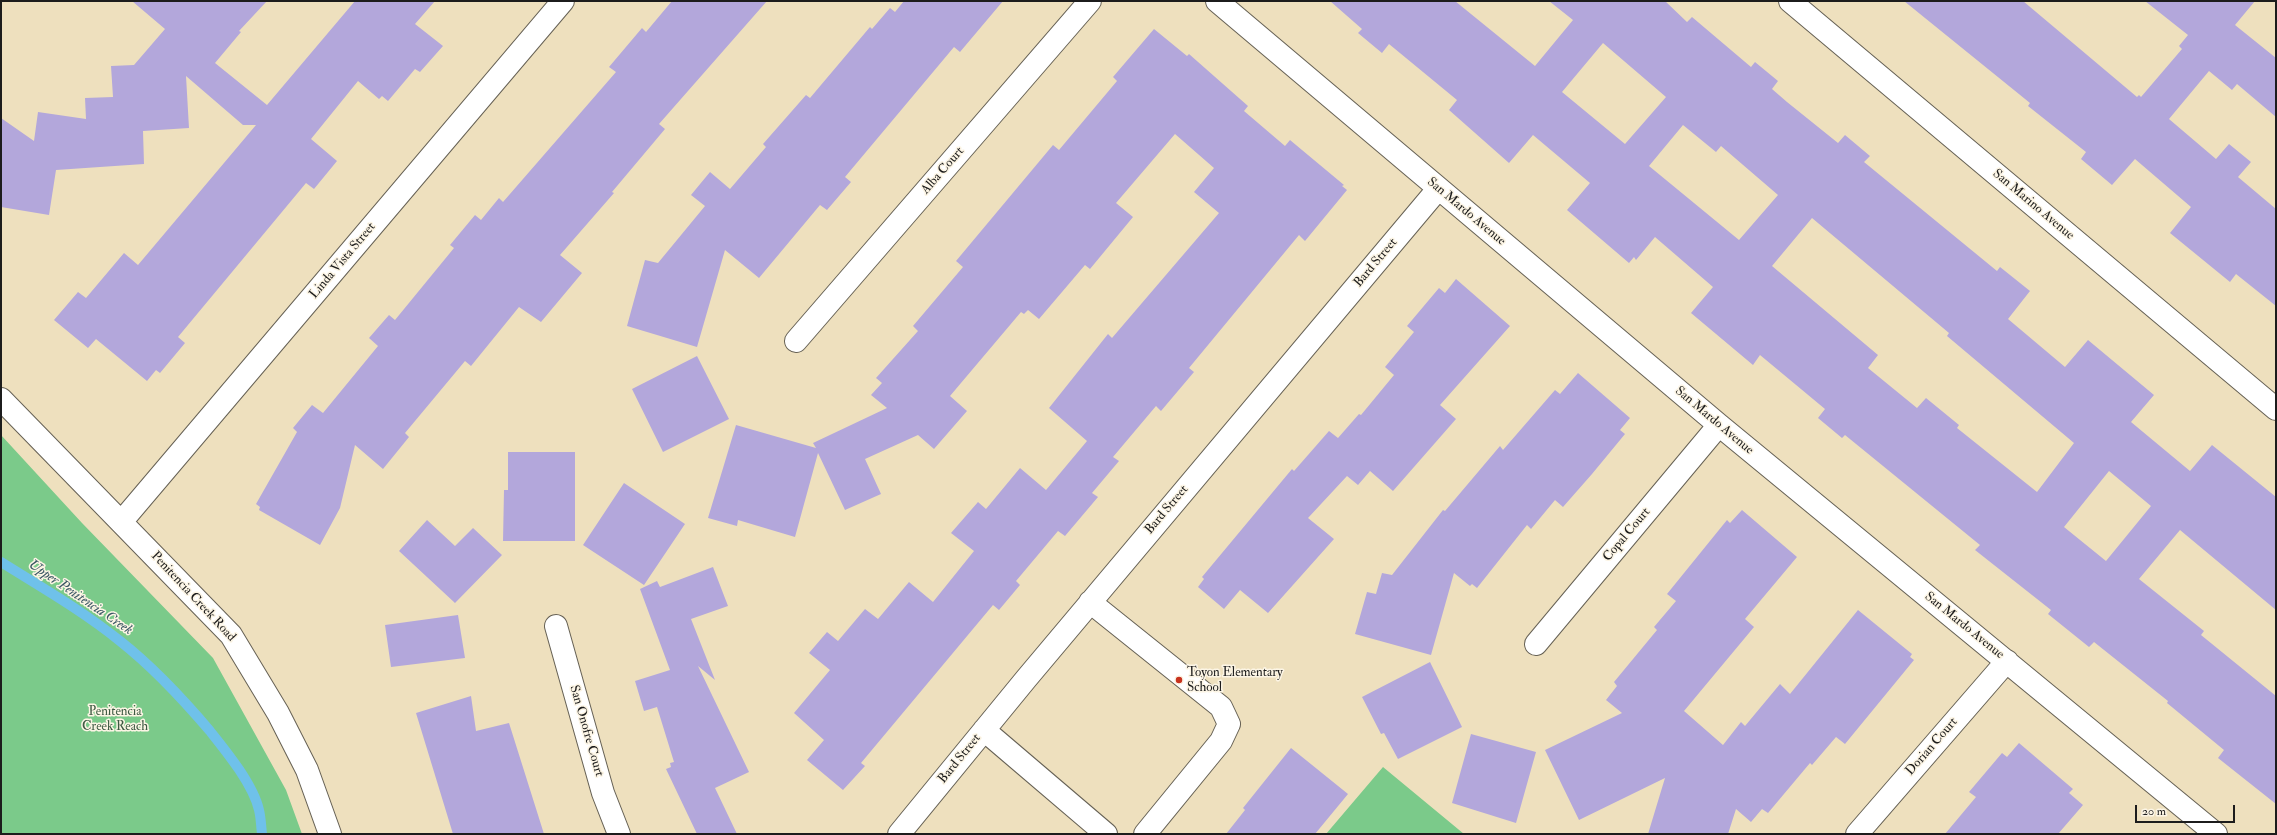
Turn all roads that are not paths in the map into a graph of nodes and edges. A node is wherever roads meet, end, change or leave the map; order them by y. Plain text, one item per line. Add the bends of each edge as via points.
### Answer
1 (563, 1) edge
2 (1090, 1) edge
3 (1216, 1) edge
4 (1790, 1) edge
5 (1438, 189) junction
6 (796, 341) dead end
7 (1, 399) edge
8 (2276, 409) edge
9 (1718, 425) junction
10 (122, 521) junction
11 (1090, 602) junction
12 (556, 626) dead end
13 (1536, 644) dead end
14 (2007, 661) junction
15 (984, 730) junction
16 (330, 834) edge
17 (619, 834) edge
18 (899, 834) edge
19 (1106, 834) edge
20 (1145, 834) edge
21 (1857, 834) edge
22 (2216, 834) edge

1 - 10 street, Linda Vista Street
2 - 6 street, Alba Court
3 - 5 street, San Mardo Avenue
4 - 8 street, San Marino Avenue
5 - 9 street, San Mardo Avenue
5 - 11 street, Bard Street
7 - 10 street, Penitencia Creek Road
9 - 13 street, Copal Court
9 - 14 street, San Mardo Avenue
10 - 16 street, Penitencia Creek Road via 231,635 278,713 307,770
11 - 15 street, Bard Street
11 - 20 street via 1221,707 1229,724 1221,742
12 - 17 street, San Onofre Court via 603,793
14 - 21 street, Dorian Court
14 - 22 street, San Mardo Avenue
15 - 18 street, Bard Street
15 - 19 street

